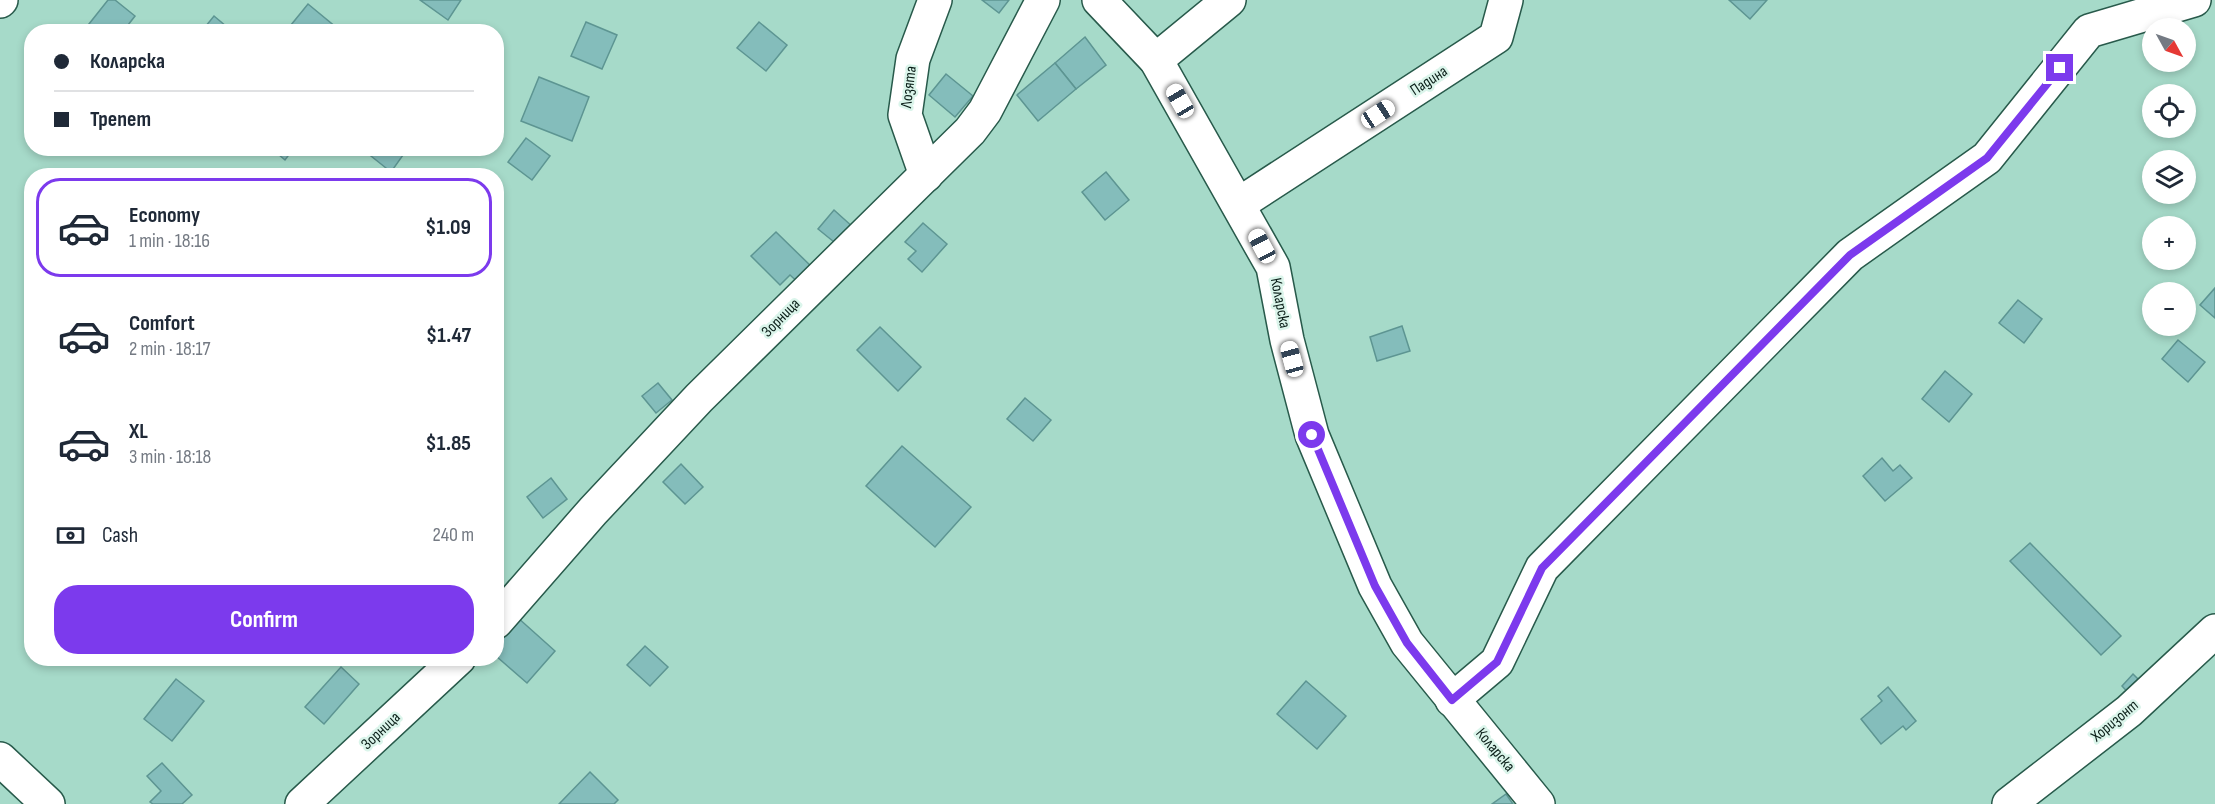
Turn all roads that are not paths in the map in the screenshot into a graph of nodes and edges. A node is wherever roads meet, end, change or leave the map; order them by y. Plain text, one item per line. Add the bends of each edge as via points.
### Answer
1 (935, 0) edge
2 (1043, 0) edge
3 (1099, 0) edge
4 (1229, 0) edge
5 (1506, 0) edge
6 (2194, 0) edge
7 (1156, 60) junction
8 (926, 175) junction
9 (1239, 204) junction
10 (504, 613) edge
11 (2215, 631) edge
12 (450, 666) edge
13 (1452, 700) junction
14 (0, 759) edge
15 (48, 804) edge
16 (302, 804) edge
17 (1539, 804) edge
18 (2009, 804) edge

1 - 8 street, Лозята via 913,59 905,115
2 - 8 street, Зорница via 985,111
3 - 7 street, Коларска
4 - 7 street
5 - 9 street, Падина via 1496,37
6 - 13 street via 2089,31 1987,158 1850,255 1542,568 1497,662
7 - 9 street, Коларска
8 - 10 street, Зорница via 691,407
9 - 13 street, Коларска via 1273,267 1312,435 1375,586 1407,643
11 - 18 street, Хоризонт via 2129,711
12 - 16 street, Зорница
13 - 17 street, Коларска
14 - 15 street

